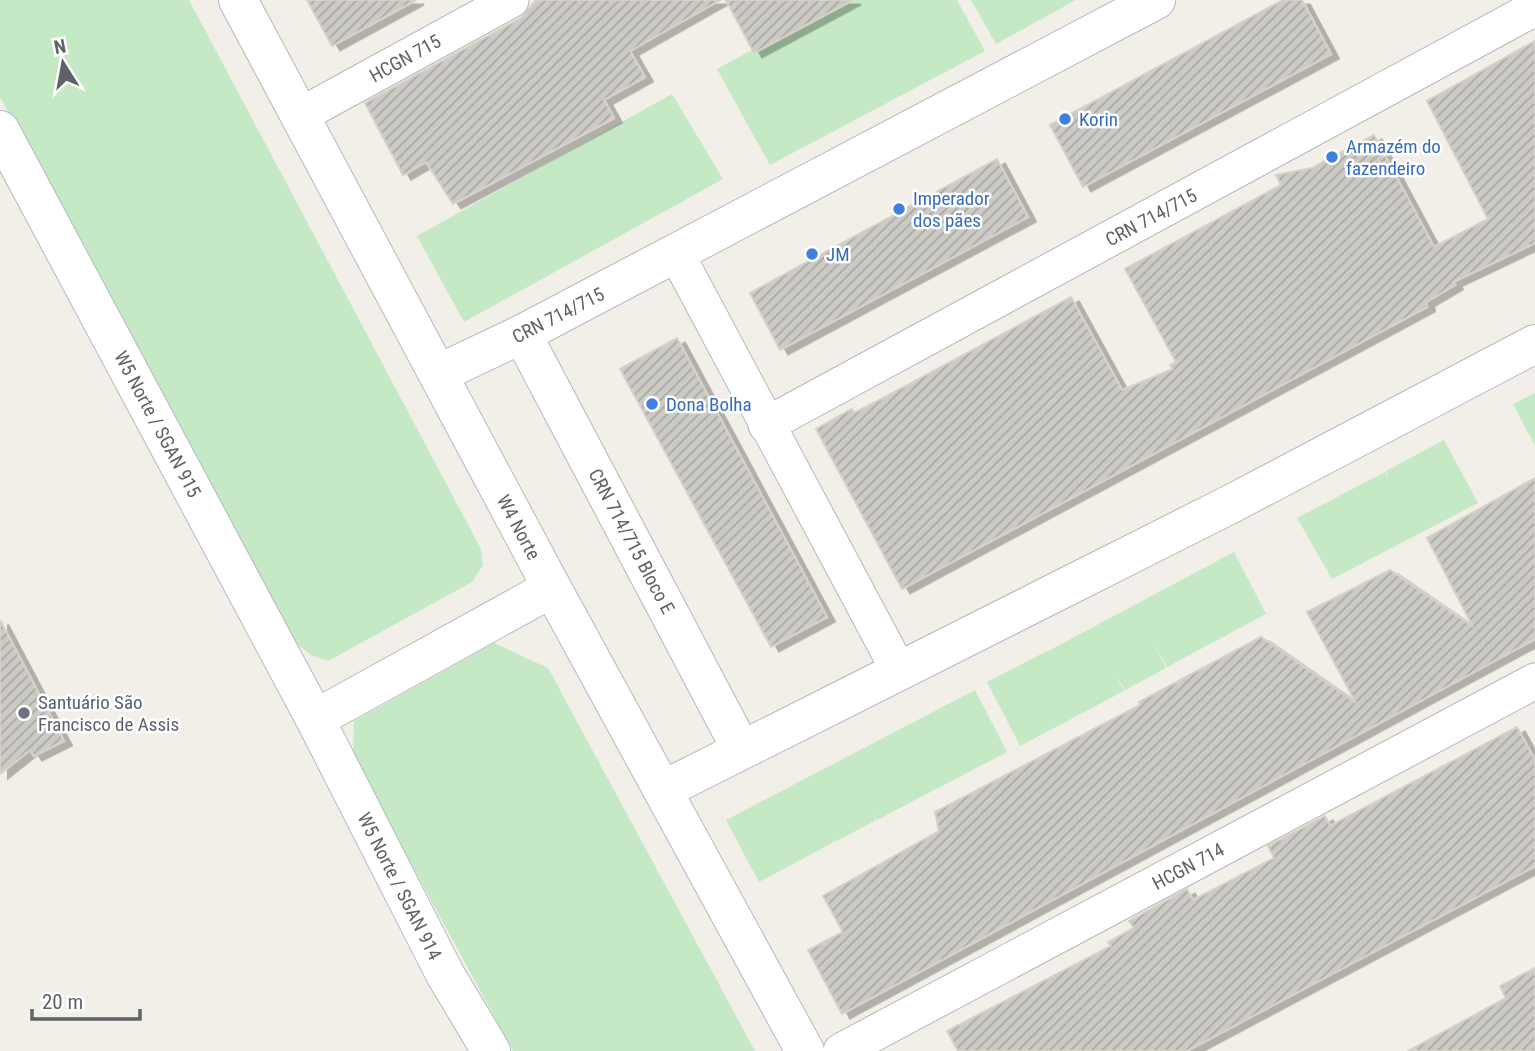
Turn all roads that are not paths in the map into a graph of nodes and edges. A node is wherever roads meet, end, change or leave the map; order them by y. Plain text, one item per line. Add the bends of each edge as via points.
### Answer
1 (239, 0) edge
2 (510, 0) edge
3 (1156, 0) edge
4 (1535, 8) edge
5 (299, 116) junction
6 (0, 130) edge
7 (676, 253) junction
8 (522, 334) junction
9 (1535, 344) edge
10 (438, 374) junction
11 (766, 425) junction
12 (552, 588) junction
13 (899, 671) junction
14 (1535, 681) edge
15 (315, 719) junction
16 (741, 749) junction
17 (663, 790) junction
18 (491, 1051) edge
19 (805, 1051) edge
20 (841, 1051) edge

1 - 5 main road, W4 Norte
2 - 5 street, HCGN 715
3 - 7 main road, CRN 714/715
4 - 11 street, CRN 714/715
5 - 10 main road, W4 Norte
6 - 15 main road, W5 Norte / SGAN 915
7 - 8 main road, CRN 714/715
7 - 11 street
8 - 10 main road, CRN 714/715
8 - 16 main road, CRN 714/715 Bloco E
9 - 13 main road
10 - 12 main road, W4 Norte
11 - 13 street
12 - 15 main road
12 - 17 main road, W4 Norte
13 - 16 main road
14 - 20 street, HCGN 714
15 - 18 main road, W5 Norte / SGAN 914 via 440,963
16 - 17 main road
17 - 19 main road, W4 Norte

